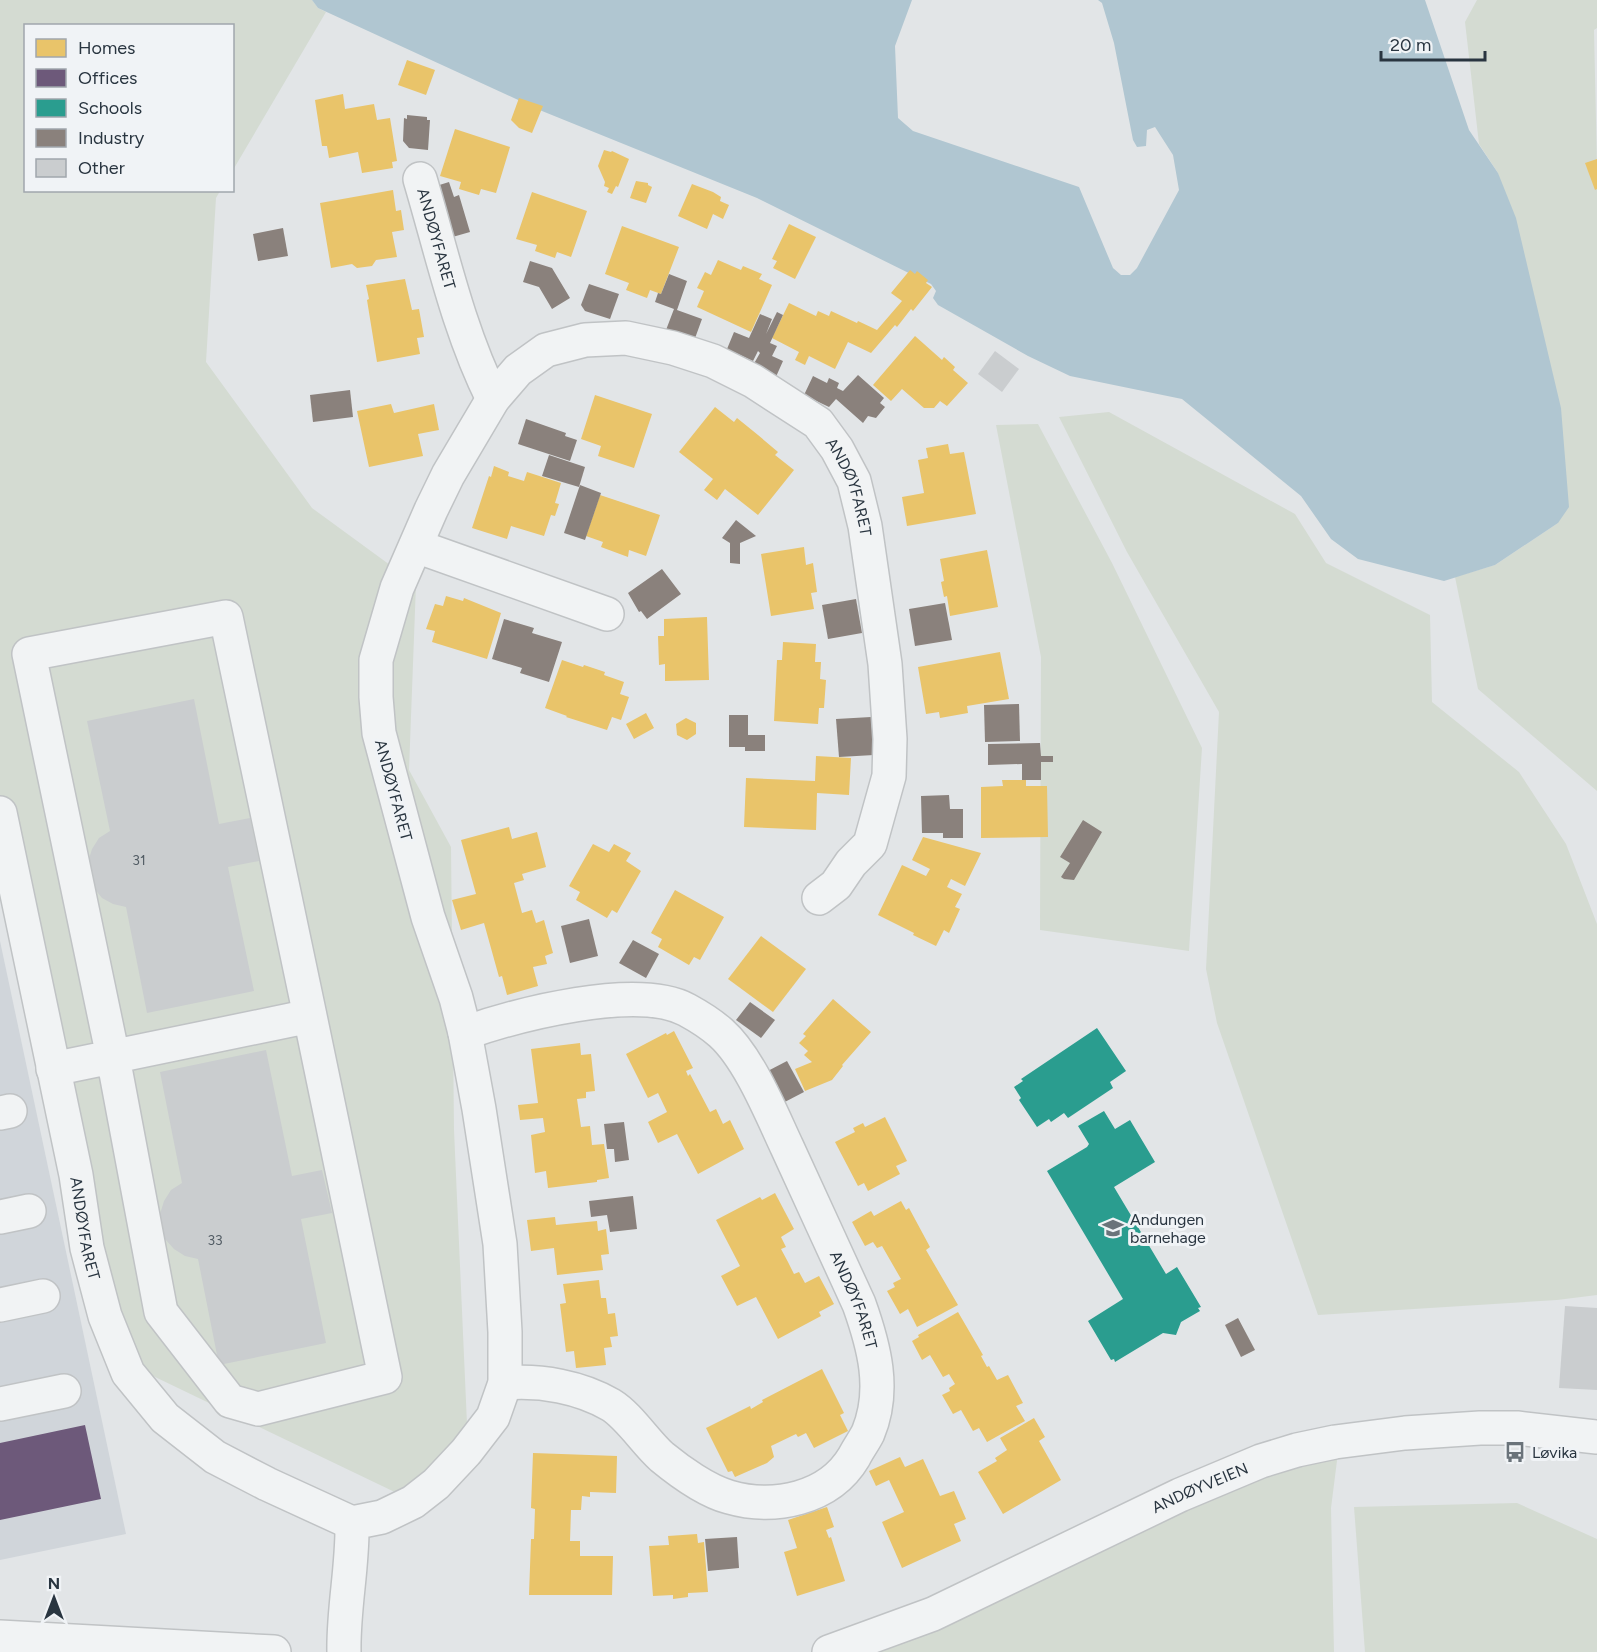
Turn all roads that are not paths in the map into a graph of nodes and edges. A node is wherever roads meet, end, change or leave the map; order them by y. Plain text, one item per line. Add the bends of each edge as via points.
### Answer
1 (420, 179) dead end
2 (493, 399) junction
3 (416, 546) junction
4 (607, 614) dead end
5 (0, 813) edge
6 (819, 898) dead end
7 (10, 918) edge
8 (310, 1016) junction
9 (465, 1033) junction
10 (113, 1057) junction
11 (53, 1069) junction
12 (43, 1296) dead end
13 (0, 1305) edge
14 (505, 1383) junction
15 (64, 1391) dead end
16 (0, 1404) edge
17 (1597, 1437) edge
18 (352, 1523) junction
19 (0, 1637) edge
20 (173, 1650) edge
21 (274, 1652) edge
22 (345, 1652) edge
23 (829, 1652) edge

1 - 2 street, ANDØYFARET via 451,290
2 - 3 street, ANDØYFARET via 448,475
2 - 6 street, ANDØYFARET via 518,370 546,350 585,340 626,338 713,361 753,381 818,423 837,449 854,481 865,526 885,664 889,776 870,844 836,885
3 - 4 street
3 - 9 street, ANDØYFARET via 397,588 376,660 379,733 426,908
5 - 7 street, ANDØYFARET
7 - 11 street, ANDØYFARET
8 - 10 street
8 - 10 street via 385,1377 258,1409 230,1401 161,1312
8 - 10 street via 226,617 29,654
9 - 14 street, ANDØYFARET via 500,1244
9 - 14 street, ANDØYFARET via 535,1012 613,1000 649,999 685,1009 721,1033 763,1096 859,1304 877,1367 876,1402 868,1433 851,1461 823,1488 793,1500 771,1502 728,1497 693,1479 662,1457 613,1406 586,1393 527,1381
10 - 11 street
11 - 18 street, ANDØYFARET via 87,1248 105,1316 128,1373 165,1418 216,1457
12 - 13 street
14 - 18 street, ANDØYFARET via 493,1417 436,1484 413,1502 382,1517
15 - 16 street
17 - 23 street, ANDØYVEIEN via 1480,1428 1405,1433 1297,1450 1180,1495 933,1614
18 - 22 street
19 - 20 street
20 - 21 street

